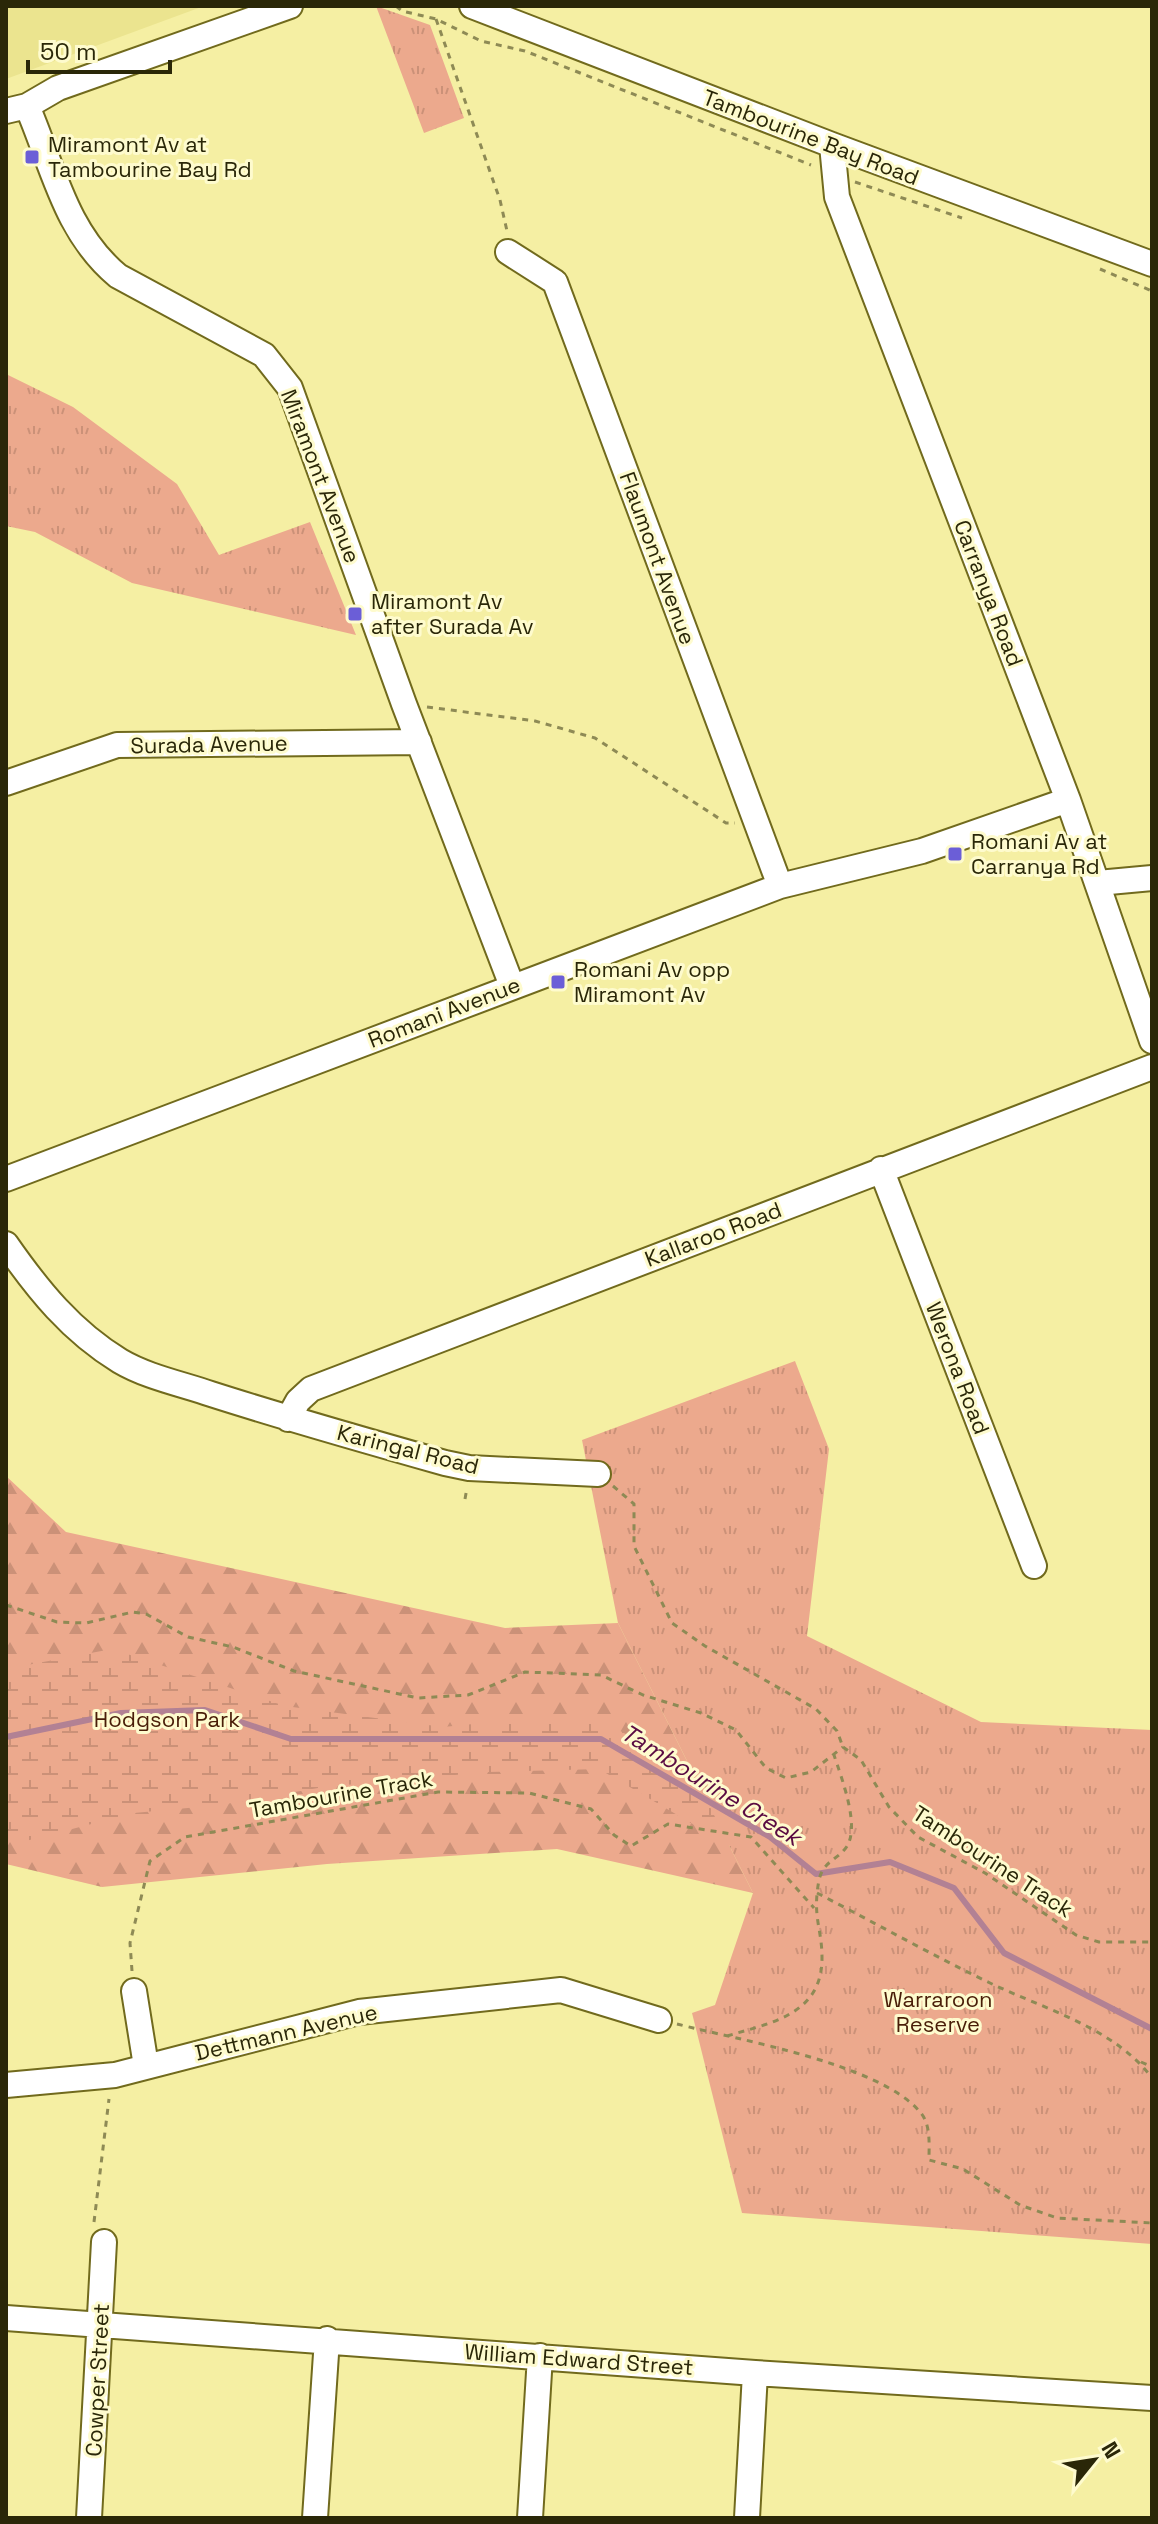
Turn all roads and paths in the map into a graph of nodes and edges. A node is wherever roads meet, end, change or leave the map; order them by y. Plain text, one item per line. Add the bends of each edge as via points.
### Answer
1 (290, 6) edge
2 (396, 6) edge
3 (472, 6) edge
4 (520, 15) edge
5 (436, 19) junction
6 (16, 109) edge
7 (832, 145) junction
8 (832, 172) junction
9 (976, 223) dead end
10 (508, 252) joint
11 (1152, 264) edge
12 (1093, 267) dead end
13 (1152, 291) edge
14 (404, 704) junction
15 (419, 742) junction
16 (6, 783) edge
17 (1068, 800) junction
18 (756, 821) junction
19 (1152, 878) edge
20 (1098, 883) junction
21 (780, 886) junction
22 (512, 986) junction
23 (1152, 1041) edge
24 (1152, 1067) edge
25 (881, 1169) junction
26 (6, 1179) edge
27 (6, 1244) edge
28 (278, 1416) junction
29 (598, 1474) joint
30 (1034, 1566) dead end
31 (6, 1605) edge
32 (843, 1747) junction
33 (834, 1755) junction
34 (817, 1891) junction
35 (814, 1908) junction
36 (1152, 1942) edge
37 (134, 1991) joint
38 (659, 2020) joint
39 (727, 2036) junction
40 (1139, 2061) junction
41 (146, 2066) junction
42 (1152, 2067) edge
43 (112, 2075) junction
44 (1152, 2078) edge
45 (6, 2085) edge
46 (1152, 2223) edge
47 (99, 2236) joint
48 (6, 2318) edge
49 (100, 2324) junction
50 (327, 2339) junction
51 (540, 2356) junction
52 (755, 2373) junction
53 (1152, 2398) edge
54 (89, 2518) edge
55 (315, 2518) edge
56 (530, 2518) edge
57 (747, 2518) edge

1 - 6 street via 58,88
2 - 5 path
3 - 4 street, Tambourine Bay Road
4 - 7 street, Tambourine Bay Road
5 - 8 path
5 - 10 path via 500,200
6 - 14 street, Miramont Avenue via 101,262 264,355 290,388
7 - 8 street, Carranya Road
7 - 11 street, Tambourine Bay Road
8 - 9 path
8 - 17 street, Carranya Road via 837,197
10 - 18 street, Flaumont Avenue via 555,282
12 - 13 path
14 - 15 street, Miramont Avenue
14 - 18 path via 535,721 595,738 726,823
15 - 16 street, Surada Avenue via 117,745
15 - 22 street, Miramont Avenue
17 - 20 street, Carranya Road
17 - 21 street, Romani Avenue via 922,851
18 - 21 street, Flaumont Avenue
19 - 20 street
20 - 23 street, Carranya Road
21 - 22 street, Romani Avenue
22 - 26 street, Romani Avenue
24 - 25 street, Kallaroo Road
25 - 28 street, Kallaroo Road via 311,1389
25 - 30 street, Werona Road
27 - 28 street via 45,1298 116,1358
28 - 29 street, Karingal Road via 469,1468
29 - 32 path, Tambourine Track via 634,1504 634,1546 672,1623 816,1709 837,1731
31 - 33 path via 57,1622 146,1614 188,1637 233,1647 294,1671 418,1698 468,1695 525,1672 601,1675 736,1730 775,1775 811,1772
32 - 33 path
32 - 36 path, Tambourine Track via 861,1760 889,1807 918,1837 985,1873 1076,1935 1099,1942
33 - 34 path via 852,1823 847,1848 821,1870
34 - 35 path
34 - 40 path via 990,1983 1097,2032
35 - 37 path, Tambourine Track via 751,1837 668,1824 631,1846 591,1809 529,1793 438,1792 185,1837 150,1861 130,1943
35 - 39 path via 822,1959 813,1992 790,2018
37 - 41 street
38 - 39 path
38 - 41 street, Dettmann Avenue via 561,1990 359,2012
39 - 46 path via 884,2086 922,2113 929,2160 963,2169 1020,2205 1057,2218
40 - 42 path
40 - 44 path
41 - 43 street, Dettmann Avenue
43 - 45 street, Dettmann Avenue
43 - 47 path
47 - 49 street, Cowper Street
48 - 49 street, William Edward Street
49 - 50 street, William Edward Street
49 - 54 street, Cowper Street
50 - 51 street, William Edward Street
50 - 55 street
51 - 52 street, William Edward Street
51 - 56 street
52 - 53 street, William Edward Street
52 - 57 street

